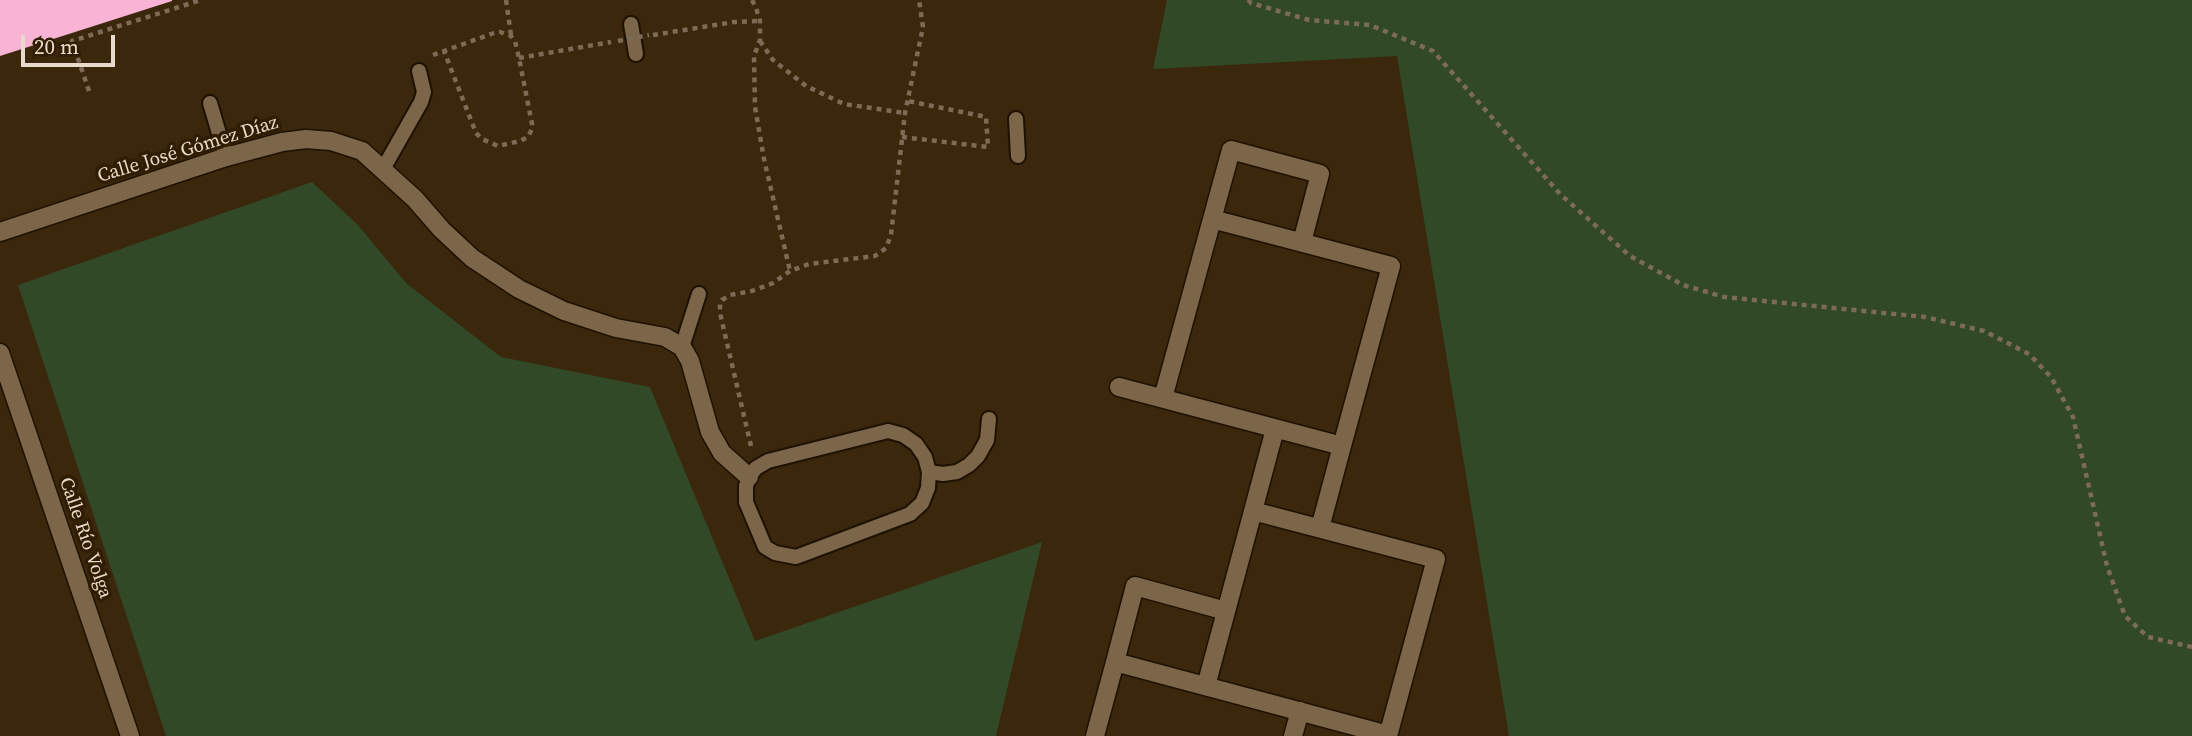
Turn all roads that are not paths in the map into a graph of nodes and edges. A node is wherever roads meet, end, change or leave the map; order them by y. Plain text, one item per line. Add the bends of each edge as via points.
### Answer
1 (631, 24) dead end
2 (636, 54) dead end
3 (421, 65) road end
4 (210, 103) dead end
5 (1016, 119) dead end
6 (1018, 156) dead end
7 (226, 157) junction
8 (383, 169) junction
9 (1212, 219) junction
10 (0, 232) edge
11 (1302, 242) junction
12 (699, 294) dead end
13 (682, 347) junction
14 (0, 353) edge
15 (1119, 387) dead end
16 (1163, 398) junction
17 (989, 419) dead end
18 (1275, 429) junction
19 (1342, 446) junction
20 (753, 472) junction
21 (929, 472) junction
22 (1253, 510) junction
23 (1320, 528) junction
24 (1226, 611) junction
25 (1115, 662) junction
26 (1206, 686) junction
27 (1300, 711) junction
28 (1388, 735) edge
29 (130, 736) edge
30 (1095, 736) edge
31 (1293, 736) edge

1 - 2 lane
3 - 8 lane via 421,102
4 - 7 lane
5 - 6 lane
7 - 8 street, Calle José Gómez Díaz via 306,139 362,151
7 - 10 street, Calle José Gómez Díaz
8 - 13 street, Calle José Gómez Díaz via 472,258 519,289 564,311 665,337
9 - 11 street
9 - 11 street via 1231,150 1320,174
9 - 16 street
11 - 19 street via 1391,267
12 - 13 lane
13 - 20 street via 710,432 722,453
14 - 29 street, Calle Río Volga
15 - 16 street
16 - 18 street
17 - 21 lane via 987,440 968,465 957,472
18 - 19 street
18 - 22 street
19 - 23 street
20 - 21 lane via 768,461 888,431 916,444
20 - 21 lane via 746,486 746,502 765,547 796,557 911,514 922,503
22 - 23 street
22 - 24 street
23 - 28 street via 1436,559
24 - 25 street via 1135,586
24 - 26 street
25 - 26 street
25 - 30 street
26 - 27 street
27 - 28 street
27 - 31 street

